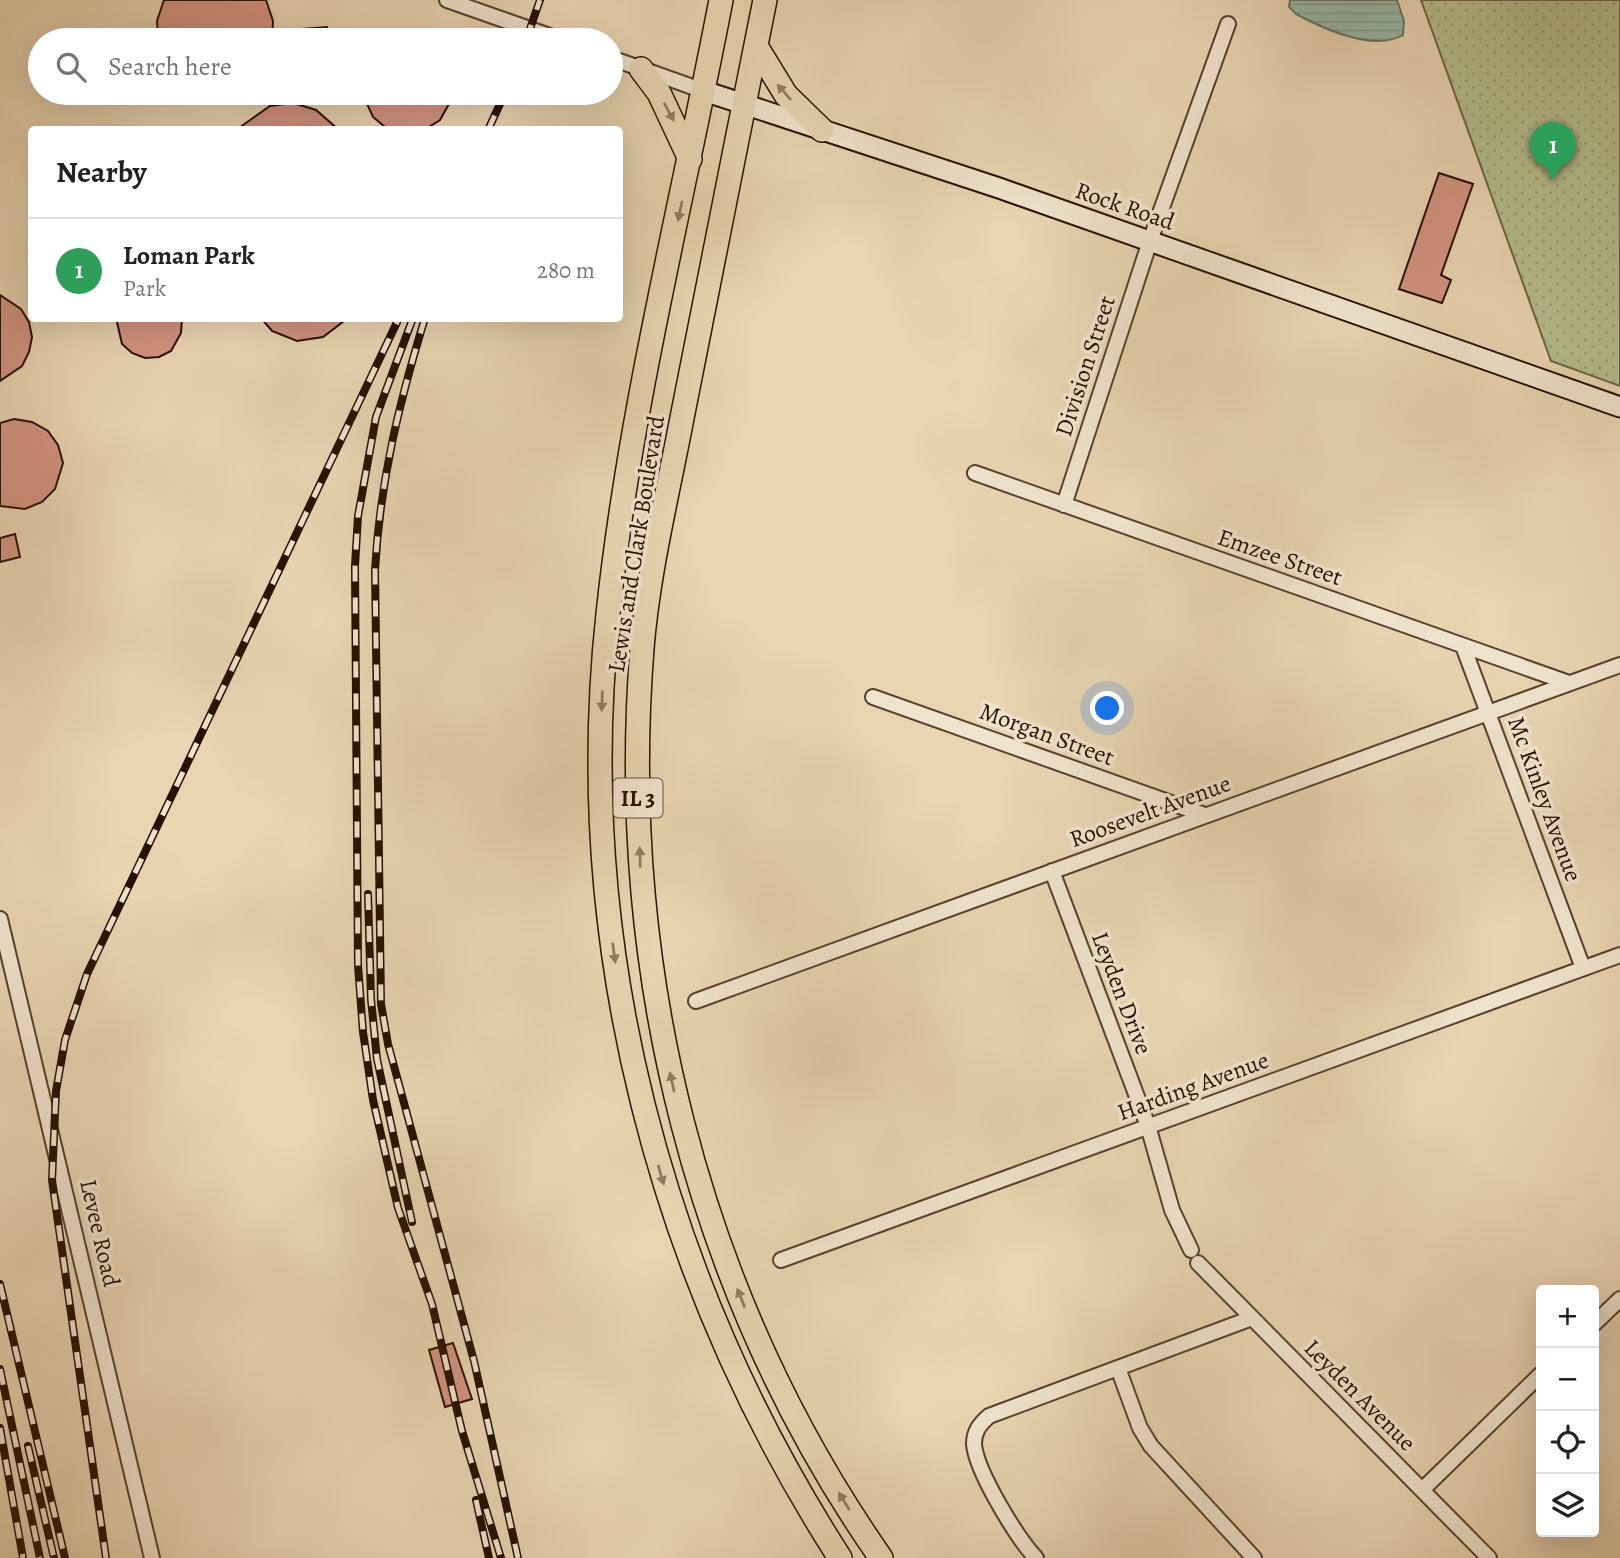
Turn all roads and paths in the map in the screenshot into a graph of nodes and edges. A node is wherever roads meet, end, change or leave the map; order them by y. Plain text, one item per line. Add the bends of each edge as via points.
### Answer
1 (447, 0) edge
2 (721, 0) edge
3 (765, 0) edge
4 (1228, 24) dead end
5 (527, 28) edge
6 (756, 46) junction
7 (623, 62) edge
8 (642, 69) junction
9 (704, 91) junction
10 (743, 103) junction
11 (822, 130) junction
12 (690, 159) junction
13 (1150, 241) junction
14 (1620, 407) edge
15 (975, 473) dead end
16 (1064, 505) junction
17 (1463, 646) junction
18 (1620, 665) edge
19 (1569, 683) junction
20 (873, 697) dead end
21 (1488, 712) junction
22 (1205, 815) junction
23 (1052, 871) junction
24 (0, 919) edge
25 (1620, 954) edge
26 (1583, 968) junction
27 (696, 1001) dead end
28 (1149, 1126) junction
29 (1195, 1257) joint
30 (780, 1260) dead end
31 (1620, 1298) edge
32 (1252, 1318) junction
33 (1599, 1319) edge
34 (1118, 1368) junction
35 (1536, 1379) edge
36 (1422, 1490) junction
37 (152, 1558) edge
38 (840, 1558) edge
39 (881, 1558) edge
40 (1036, 1558) edge
41 (1254, 1558) edge
42 (1489, 1558) edge

1 - 5 street
2 - 9 highway, Lewis and Clark Boulevard / IL 3
3 - 6 highway, Lewis and Clark Boulevard / IL 3
4 - 13 street, Division Street
6 - 10 highway, Lewis and Clark Boulevard / IL 3
11 -> 6 highway via 772,78
7 - 8 street, Rock Road
8 - 9 street, Rock Road
8 -> 12 highway
9 - 10 main road, Rock Road
9 - 12 highway, Lewis and Clark Boulevard / IL 3
10 - 11 main road, Rock Road
39 -> 10 highway, Lewis and Clark Boulevard / IL 3 via 788,1401 743,1303 700,1190 657,1006 642,882 637,778 642,642
11 - 13 main road, Rock Road
12 -> 38 highway, Lewis and Clark Boulevard / IL 3 via 640,399 608,615 601,748 606,884 621,999 638,1082 684,1244 750,1401
13 - 14 main road, Rock Road
13 - 16 street, Division Street
15 - 16 street, Emzee Street
16 - 17 street, Emzee Street
17 - 19 street, Emzee Street
17 - 21 street, Mc Kinley Avenue
18 - 19 street, Roosevelt Avenue
19 - 21 street, Roosevelt Avenue
20 - 22 street, Morgan Street
21 - 22 street, Roosevelt Avenue
21 - 26 street, Mc Kinley Avenue
22 - 23 street, Roosevelt Avenue
23 - 27 street, Roosevelt Avenue
23 - 28 street, Leyden Drive
24 - 37 street, Levee Road
25 - 26 street, Harding Avenue
26 - 28 street, Harding Avenue
28 - 29 street, Leyden Drive via 1161,1177
28 - 30 street, Harding Avenue
29 - 32 street, Leyden Avenue
31 - 33 street
32 - 34 street
32 - 36 street, Leyden Avenue
34 - 40 street via 989,1416 976,1431 975,1450 1007,1522
34 - 41 street via 1151,1446
35 - 36 street
36 - 42 street, Leyden Avenue

